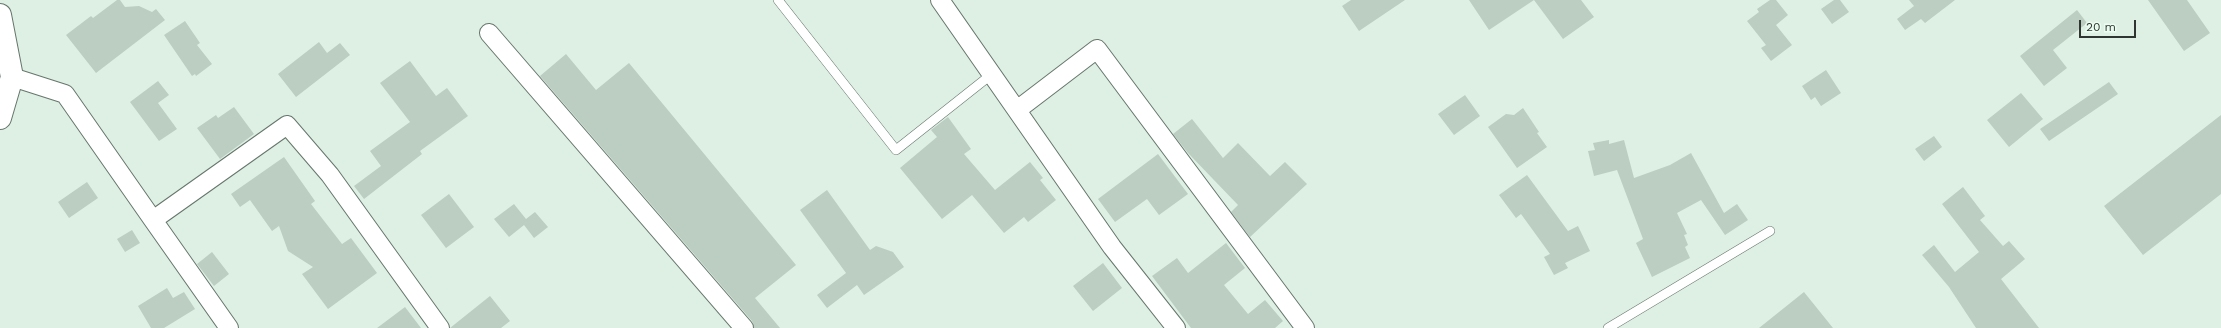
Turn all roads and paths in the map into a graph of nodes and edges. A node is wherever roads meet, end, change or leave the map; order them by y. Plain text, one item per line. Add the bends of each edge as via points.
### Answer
1 (778, 0) edge
2 (940, 0) edge
3 (0, 15) edge
4 (489, 33) dead end
5 (992, 74) junction
6 (12, 77) junction
7 (1017, 110) junction
8 (0, 118) edge
9 (153, 220) junction
10 (1770, 231) dead end
11 (229, 328) edge
12 (440, 328) edge
13 (744, 328) edge
14 (1176, 328) edge
15 (1305, 328) edge
16 (1608, 328) edge

1 - 5 lane via 896,150
2 - 5 street
3 - 6 street
4 - 13 street
5 - 7 street
6 - 8 street
6 - 9 street via 65,94
7 - 14 street via 1112,247
7 - 15 street via 1097,49
9 - 11 street
9 - 12 street via 287,126 330,175
10 - 16 lane

